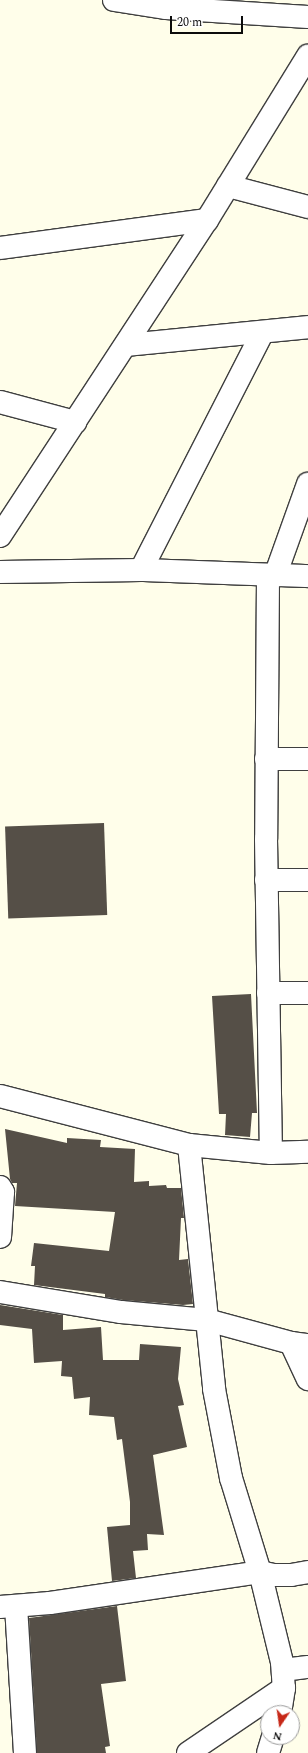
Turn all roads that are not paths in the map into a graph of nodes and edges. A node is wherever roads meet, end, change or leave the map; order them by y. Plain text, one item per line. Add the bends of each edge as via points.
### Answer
1 (114, 0) edge
2 (308, 17) edge
3 (308, 56) edge
4 (228, 186) junction
5 (308, 207) edge
6 (207, 220) junction
7 (0, 248) edge
8 (308, 328) edge
9 (263, 332) junction
10 (126, 345) junction
11 (0, 402) edge
12 (75, 422) junction
13 (308, 484) edge
14 (0, 536) edge
15 (141, 570) junction
16 (0, 572) edge
17 (271, 576) junction
18 (308, 576) edge
19 (266, 759) junction
20 (308, 759) edge
21 (266, 880) junction
22 (308, 880) edge
23 (268, 993) junction
24 (308, 993) edge
25 (0, 1096) edge
26 (190, 1145) junction
27 (308, 1152) edge
28 (271, 1153) junction
29 (0, 1187) edge
30 (0, 1237) edge
31 (0, 1292) edge
32 (207, 1320) junction
33 (299, 1344) edge
34 (308, 1378) edge
35 (260, 1572) junction
36 (308, 1572) edge
37 (8, 1606) edge
38 (308, 1667) edge
39 (283, 1679) junction
40 (281, 1705) edge
41 (24, 1753) edge
42 (188, 1753) edge

1 - 2 street via 166,8
3 - 4 street
4 - 5 street
4 - 6 street
6 - 7 street
6 - 10 street
8 - 9 street
9 - 10 street
9 - 15 street
10 - 12 street
11 - 12 street
12 - 14 street
13 - 17 street
15 - 16 street
15 - 17 street
17 - 18 street
17 - 19 street
19 - 20 street
19 - 21 street
21 - 22 street
21 - 23 street
23 - 24 street
23 - 28 street
25 - 26 street
26 - 28 street
26 - 32 street
27 - 28 street
29 - 30 street via 3,1192
31 - 32 street via 121,1312
32 - 33 street
32 - 35 street via 214,1389 231,1478
33 - 34 street
35 - 36 street via 291,1576
35 - 37 street via 50,1603
35 - 39 street
37 - 41 street
38 - 39 street
39 - 40 street
39 - 42 street

